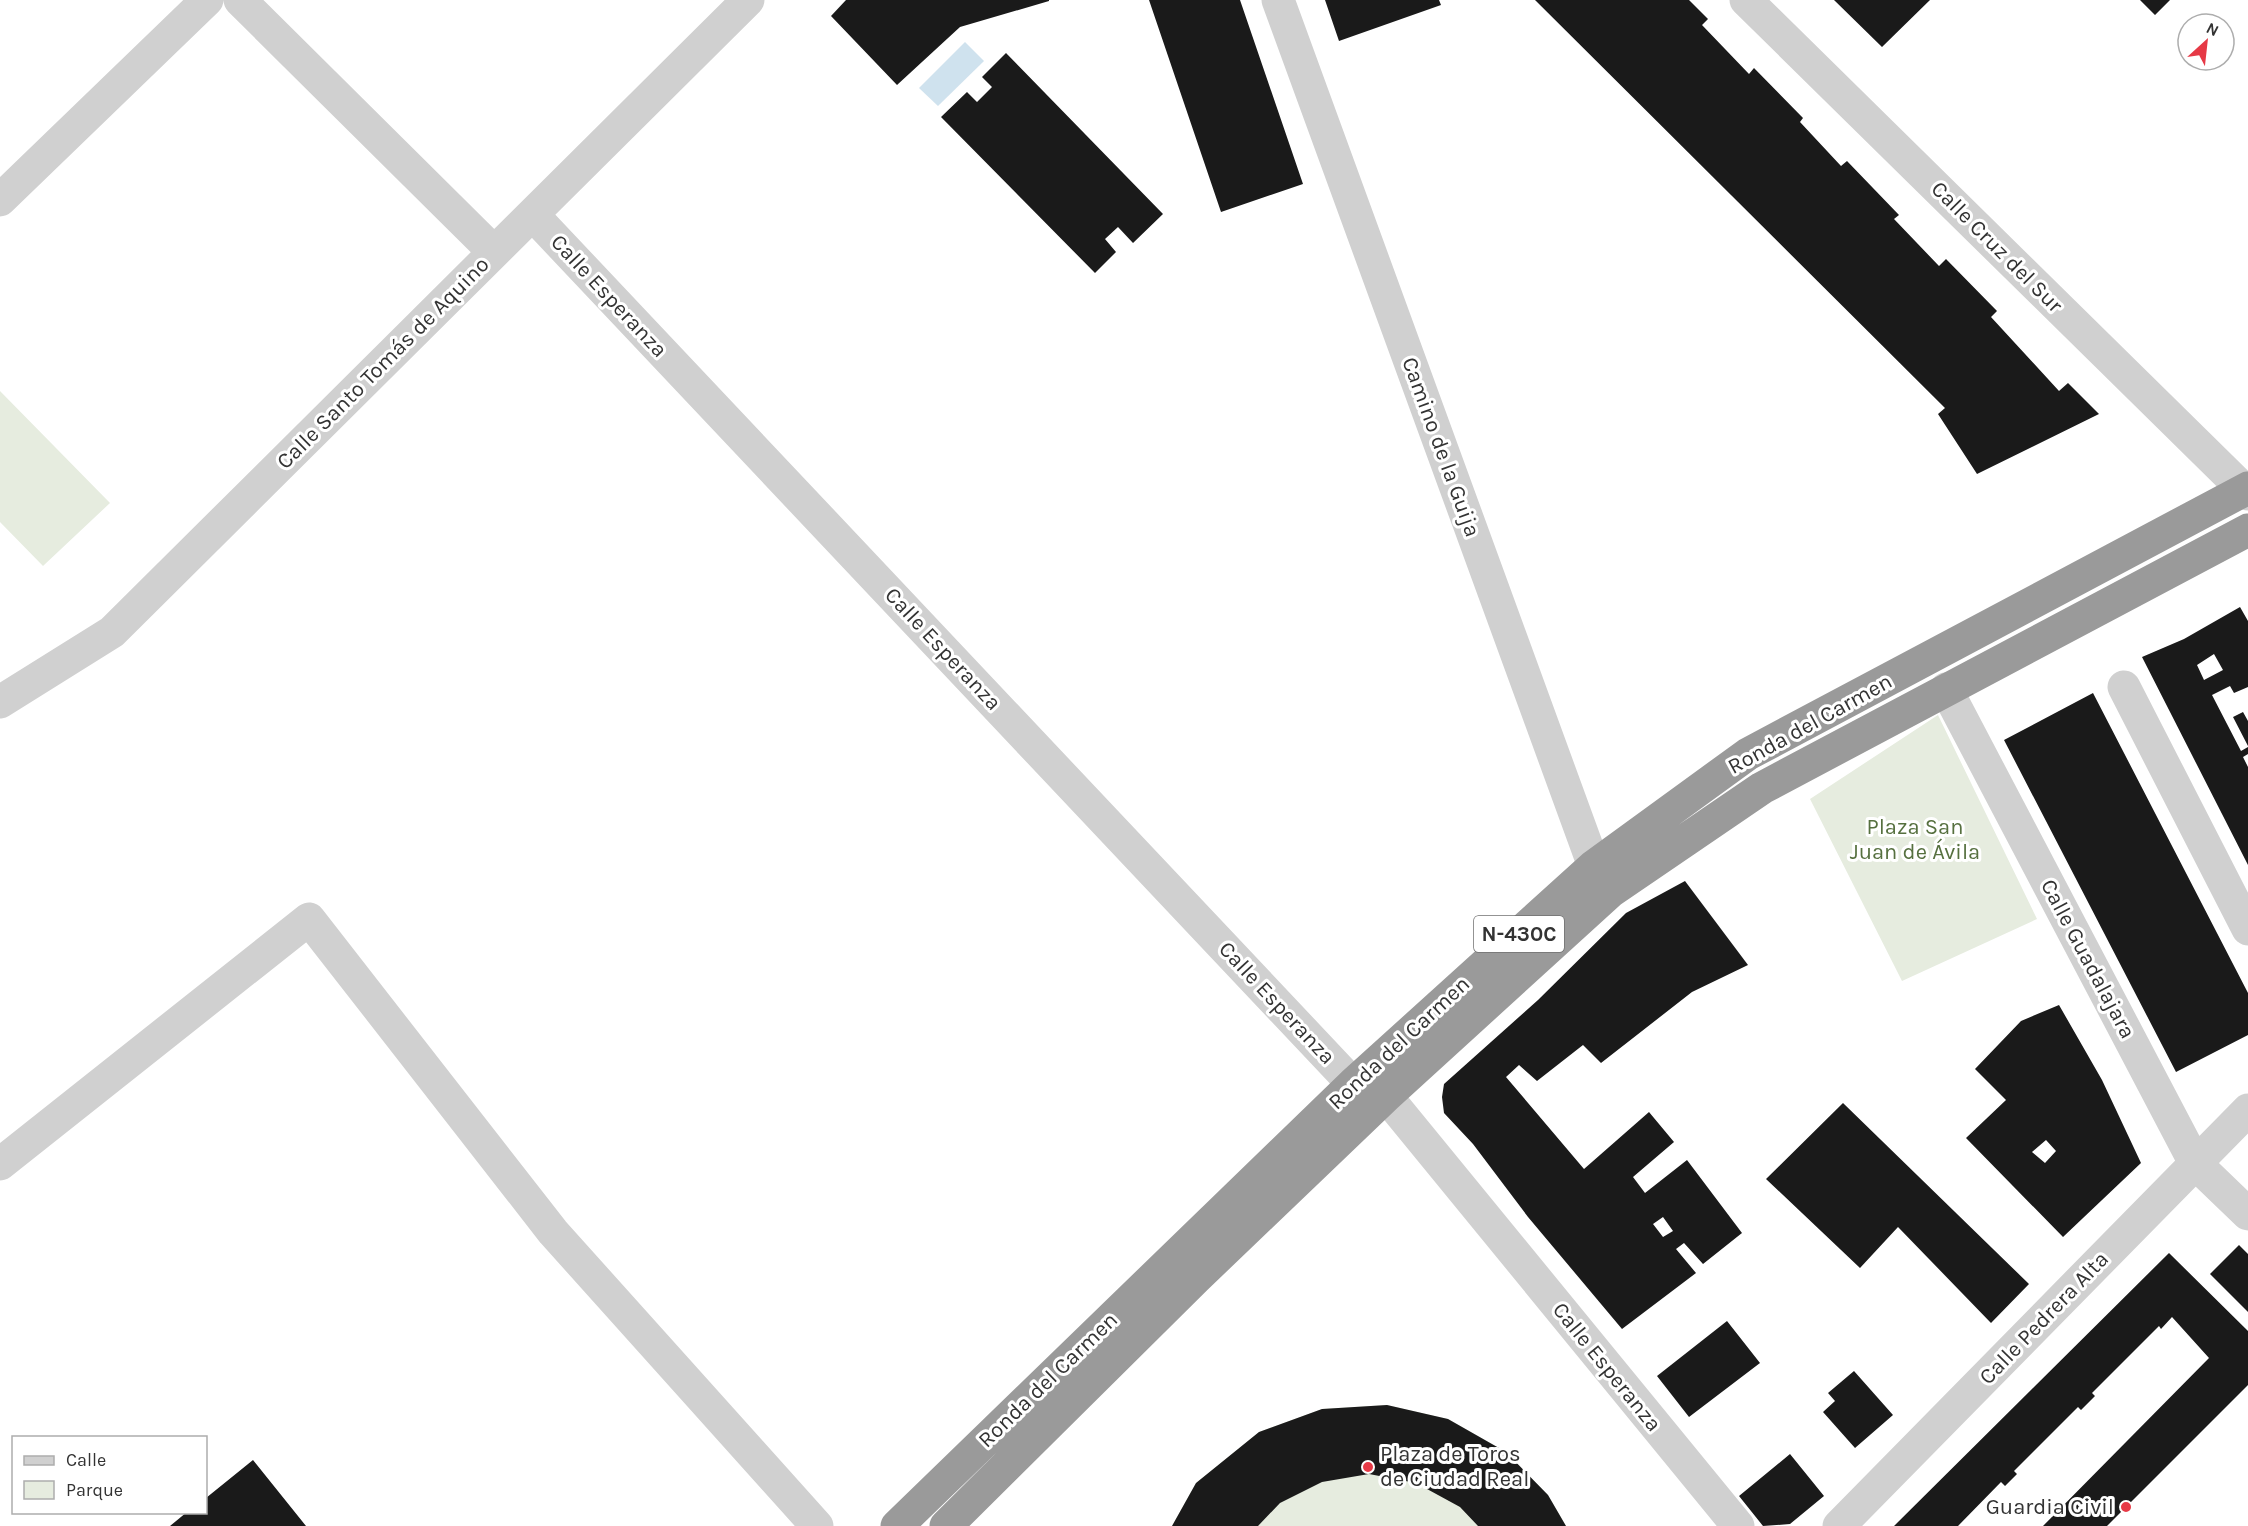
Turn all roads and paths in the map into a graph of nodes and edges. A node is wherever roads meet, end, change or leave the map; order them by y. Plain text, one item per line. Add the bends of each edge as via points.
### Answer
1 (207, 0) edge
2 (240, 0) edge
3 (748, 0) edge
4 (1278, 0) edge
5 (1746, 0) edge
6 (0, 200) edge
7 (532, 214) junction
8 (494, 252) junction
9 (2247, 491) edge
10 (2248, 530) edge
11 (2124, 687) dead end
12 (1946, 689) junction
13 (0, 702) edge
14 (1603, 878) junction
15 (2248, 929) edge
16 (1353, 1084) junction
17 (1386, 1096) junction
18 (2248, 1110) edge
19 (2195, 1163) junction
20 (0, 1164) edge
21 (2248, 1214) edge
22 (817, 1526) edge
23 (897, 1526) edge
24 (946, 1526) edge
25 (1738, 1526) edge
26 (1839, 1526) edge

1 - 6 street
2 - 8 street
3 - 7 street, Calle Santo Tomás de Aquino
4 - 14 street, Camino de la Guija
5 - 9 street, Calle Cruz del Sur
7 - 8 street, Calle Santo Tomás de Aquino
7 - 16 street, Calle Esperanza
8 - 13 street, Calle Santo Tomás de Aquino via 112,632
9 - 14 highway, Ronda del Carmen / N-430C via 1748,754
10 - 12 highway, Ronda del Carmen / N-430C
11 - 15 street
12 - 14 highway, Ronda del Carmen / N-430C
12 - 19 street, Calle Guadalajara
14 - 16 highway, Ronda del Carmen / N-430C
14 - 17 highway, Ronda del Carmen / N-430C
16 - 23 highway, Ronda del Carmen / N-430C
17 - 24 highway, Ronda del Carmen / N-430C
17 - 25 street, Calle Esperanza
18 - 19 street, Calle Pedrera Alta
19 - 21 street, Calle Guadalajara
19 - 26 street, Calle Pedrera Alta
20 - 22 street via 309,920 553,1232

